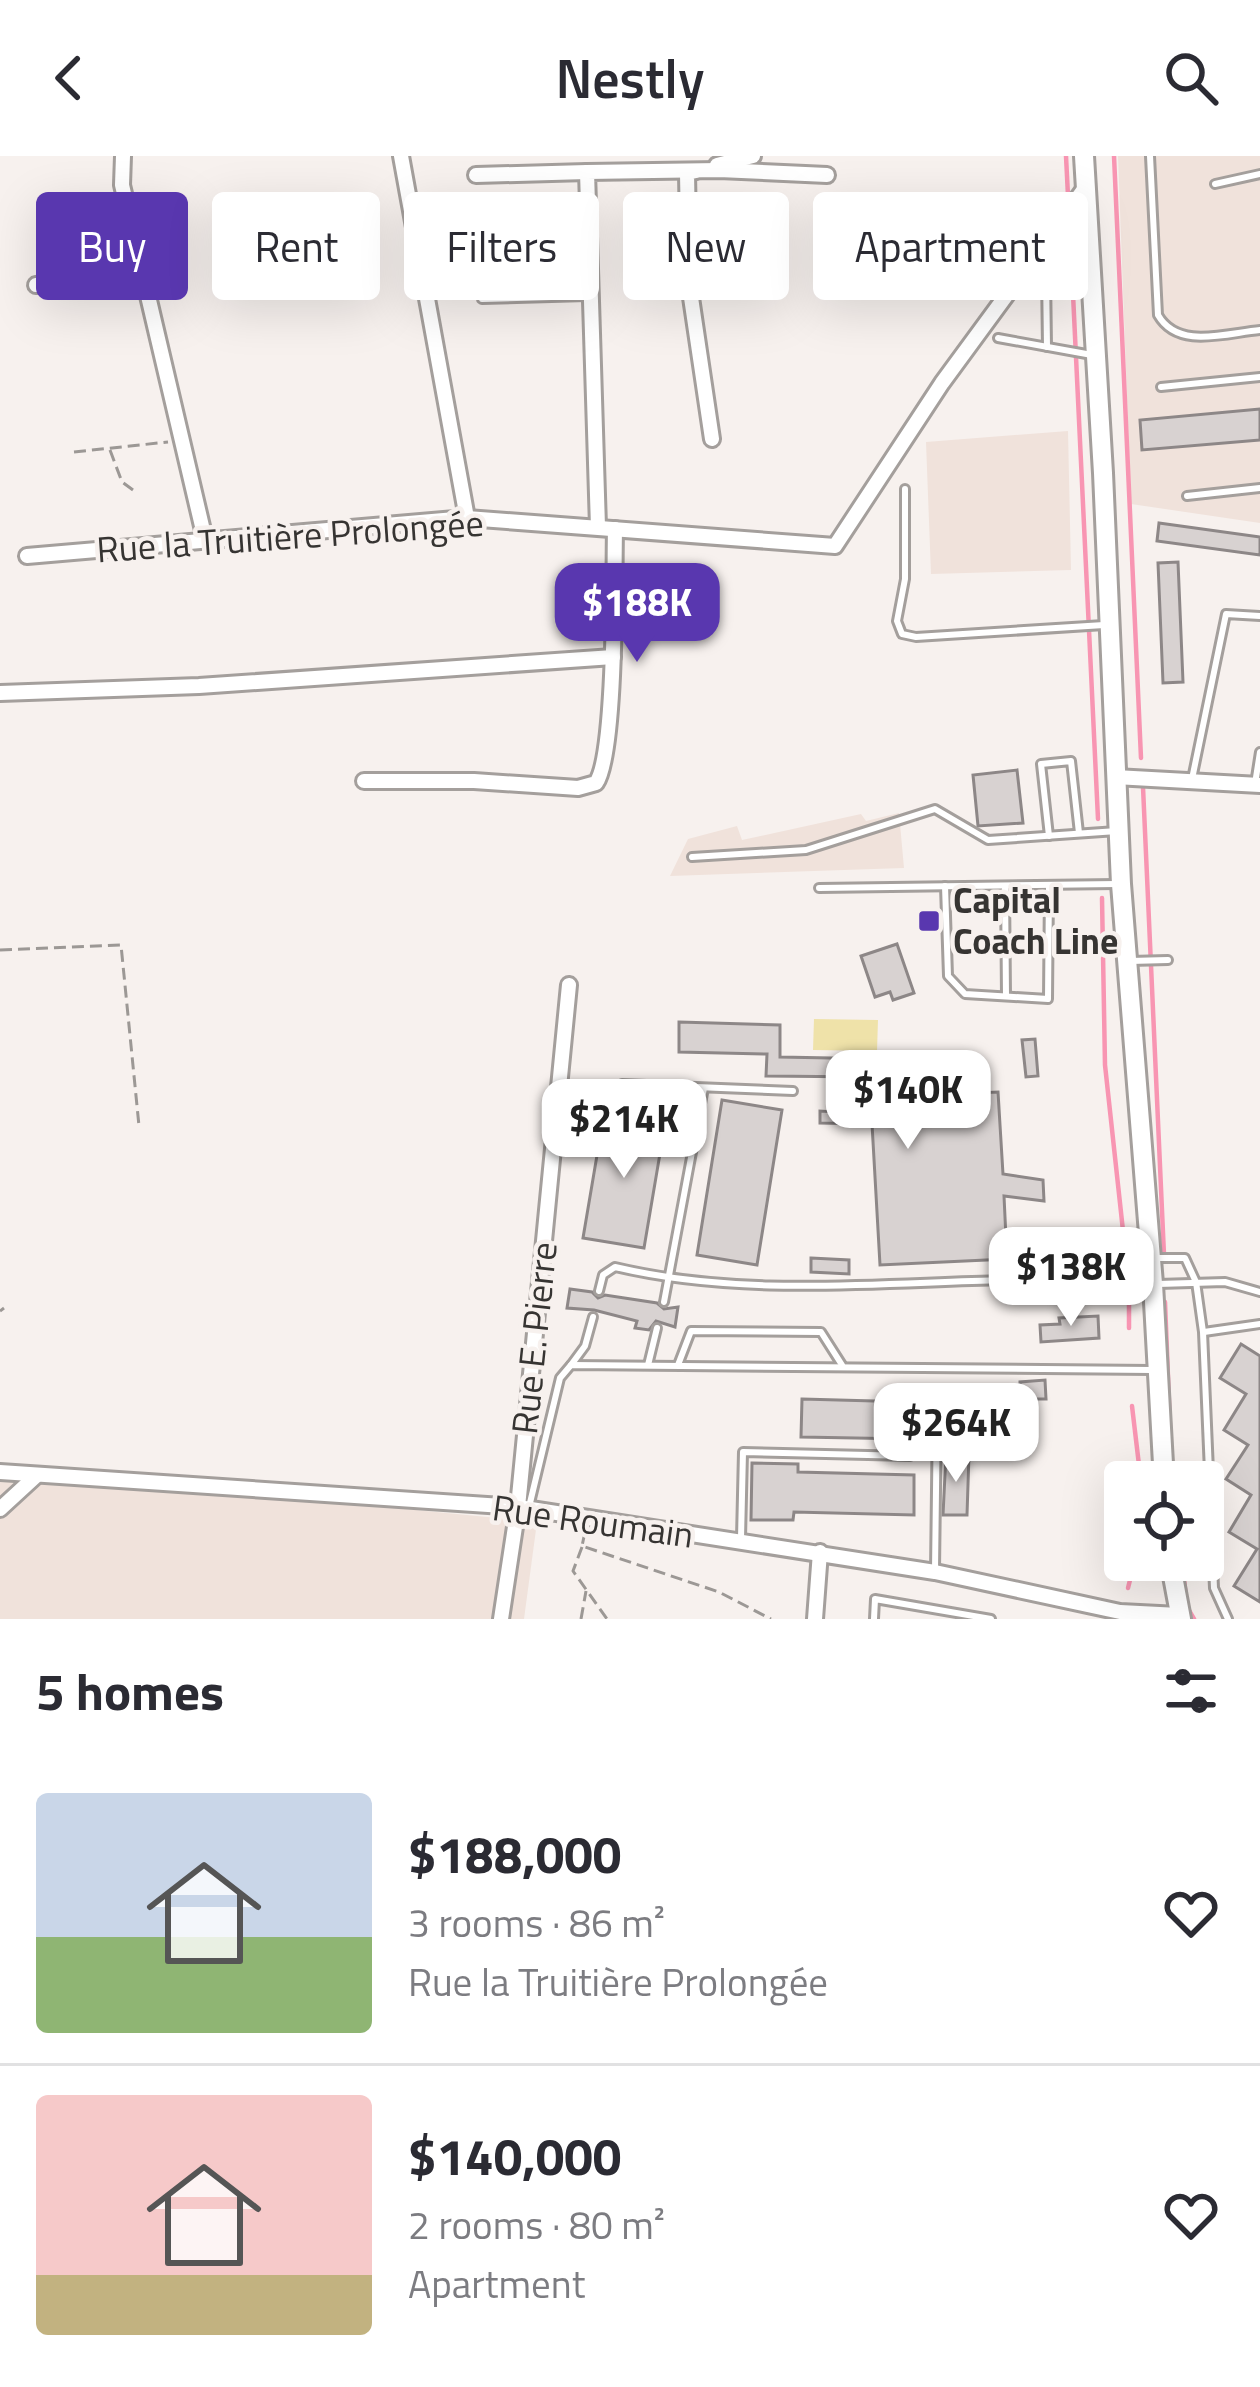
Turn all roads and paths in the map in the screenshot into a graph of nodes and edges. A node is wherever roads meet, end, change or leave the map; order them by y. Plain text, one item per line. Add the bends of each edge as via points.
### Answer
1 (123, 156) edge
2 (401, 156) edge
3 (753, 156) edge
4 (1084, 156) edge
5 (1150, 156) edge
6 (587, 172) junction
7 (687, 173) junction
8 (1260, 174) edge
9 (476, 175) dead end
10 (827, 176) dead end
11 (1215, 184) dead end
12 (1085, 188) junction
13 (124, 192) edge
14 (588, 192) edge
15 (149, 300) edge
16 (591, 300) edge
17 (1046, 300) edge
18 (1260, 330) edge
19 (998, 338) dead end
20 (1047, 347) junction
21 (1096, 356) junction
22 (1260, 377) edge
23 (1160, 388) dead end
24 (712, 439) dead end
25 (182, 440) junction
26 (109, 448) junction
27 (74, 452) dead end
28 (1260, 488) edge
29 (904, 489) dead end
30 (134, 490) dead end
31 (1186, 496) dead end
32 (467, 518) junction
33 (598, 527) junction
34 (615, 529) junction
35 (206, 539) junction
36 (27, 556) dead end
37 (1260, 616) edge
38 (1107, 624) junction
39 (613, 657) junction
40 (0, 693) edge
41 (1260, 752) edge
42 (1115, 778) junction
43 (364, 781) dead end
44 (1191, 782) junction
45 (1257, 785) edge
46 (1119, 831) junction
47 (1079, 833) junction
48 (1049, 836) junction
49 (692, 857) dead end
50 (1120, 884) junction
51 (1005, 885) junction
52 (1049, 885) junction
53 (945, 886) junction
54 (819, 888) dead end
55 (0, 950) edge
56 (1168, 960) dead end
57 (1126, 961) junction
58 (569, 985) dead end
59 (1006, 996) junction
60 (622, 1084) dead end
61 (704, 1088) junction
62 (793, 1091) dead end
63 (139, 1126) dead end
64 (1149, 1258) junction
65 (670, 1280) junction
66 (1004, 1280) dead end
67 (1196, 1282) junction
68 (1153, 1284) junction
69 (599, 1291) dead end
70 (1259, 1294) edge
71 (664, 1302) dead end
72 (593, 1317) dead end
73 (1260, 1324) edge
74 (657, 1328) dead end
75 (1203, 1332) junction
76 (586, 1346) junction
77 (598, 1364) junction
78 (571, 1365) junction
79 (648, 1365) junction
80 (678, 1365) junction
81 (843, 1367) junction
82 (1156, 1370) junction
83 (937, 1412) dead end
84 (910, 1456) dead end
85 (1162, 1461) edge
86 (0, 1472) edge
87 (37, 1474) junction
88 (0, 1509) edge
89 (523, 1509) junction
90 (587, 1518) junction
91 (741, 1541) junction
92 (582, 1546) junction
93 (820, 1552) junction
94 (935, 1572) junction
95 (1173, 1581) edge
96 (586, 1589) junction
97 (1179, 1618) edge
98 (501, 1619) edge
99 (581, 1619) edge
100 (607, 1619) edge
101 (771, 1619) edge
102 (815, 1619) edge
103 (874, 1619) edge
104 (991, 1619) edge
105 (1228, 1619) edge

1 - 13 street
2 - 32 street
3 - 7 street
4 - 12 main road
5 - 18 lane via 1164,327 1186,336
6 - 7 street
6 - 9 street
6 - 14 street
7 - 10 street
7 - 24 street via 689,284
8 - 11 lane
12 - 21 main road
12 - 34 street, Rue la Truitière Prolongée via 835,546
15 - 25 street
16 - 33 street
17 - 20 lane
19 - 20 lane
20 - 21 lane
21 - 38 main road
22 - 23 lane
25 - 26 path
25 - 35 street
26 - 27 path
26 - 30 path via 122,482
28 - 31 lane
29 - 38 lane via 902,634
32 - 33 street, Rue la Truitière Prolongée
32 - 35 street, Rue la Truitière Prolongée
33 - 34 street, Rue la Truitière Prolongée
34 - 39 street
35 - 36 street, Rue la Truitière Prolongée
37 - 44 lane via 1226,614
38 - 42 main road
39 - 40 street
39 - 43 street via 604,766 588,787
41 - 45 lane
42 - 44 street
42 - 46 main road
44 - 45 street
46 - 47 lane
46 - 50 main road
47 - 48 lane
47 - 48 lane via 1071,761 1041,764
48 - 49 lane via 988,840 935,809 806,850
50 - 52 lane
50 - 57 main road
51 - 52 lane
51 - 53 lane
51 - 59 lane
52 - 59 lane via 1048,999
53 - 54 lane
53 - 59 lane via 948,976 965,994
55 - 63 path via 121,945
56 - 57 lane
57 - 64 main road
58 - 89 street, Rue E. Pierre
60 - 61 lane
61 - 62 lane
61 - 65 lane
64 - 67 lane via 1185,1258
64 - 68 main road
65 - 66 lane
65 - 69 lane via 615,1267
65 - 71 lane
67 - 68 lane
67 - 70 lane
67 - 75 lane
68 - 82 main road
72 - 76 lane
73 - 75 lane
74 - 79 lane
75 - 105 lane via 1214,1588
76 - 77 lane
76 - 78 lane
77 - 78 lane
77 - 79 lane
78 - 89 lane via 560,1378
79 - 80 lane
80 - 81 lane
80 - 81 lane via 691,1331 821,1332
81 - 82 lane
82 - 85 main road
83 - 94 lane
84 - 91 lane via 743,1452
86 - 87 street, Rue Roumain
87 - 88 street
87 - 89 street, Rue Roumain
89 - 90 street, Rue Roumain
89 - 98 street, Rue E. Pierre
90 - 91 street, Rue Roumain
90 - 92 path
91 - 93 street, Rue Roumain
92 - 96 path via 573,1571
92 - 101 path via 719,1592
93 - 94 street, Rue Roumain
93 - 102 street
94 - 97 street, Rue Roumain
95 - 97 main road
96 - 99 path
96 - 100 path
103 - 104 lane via 875,1599

